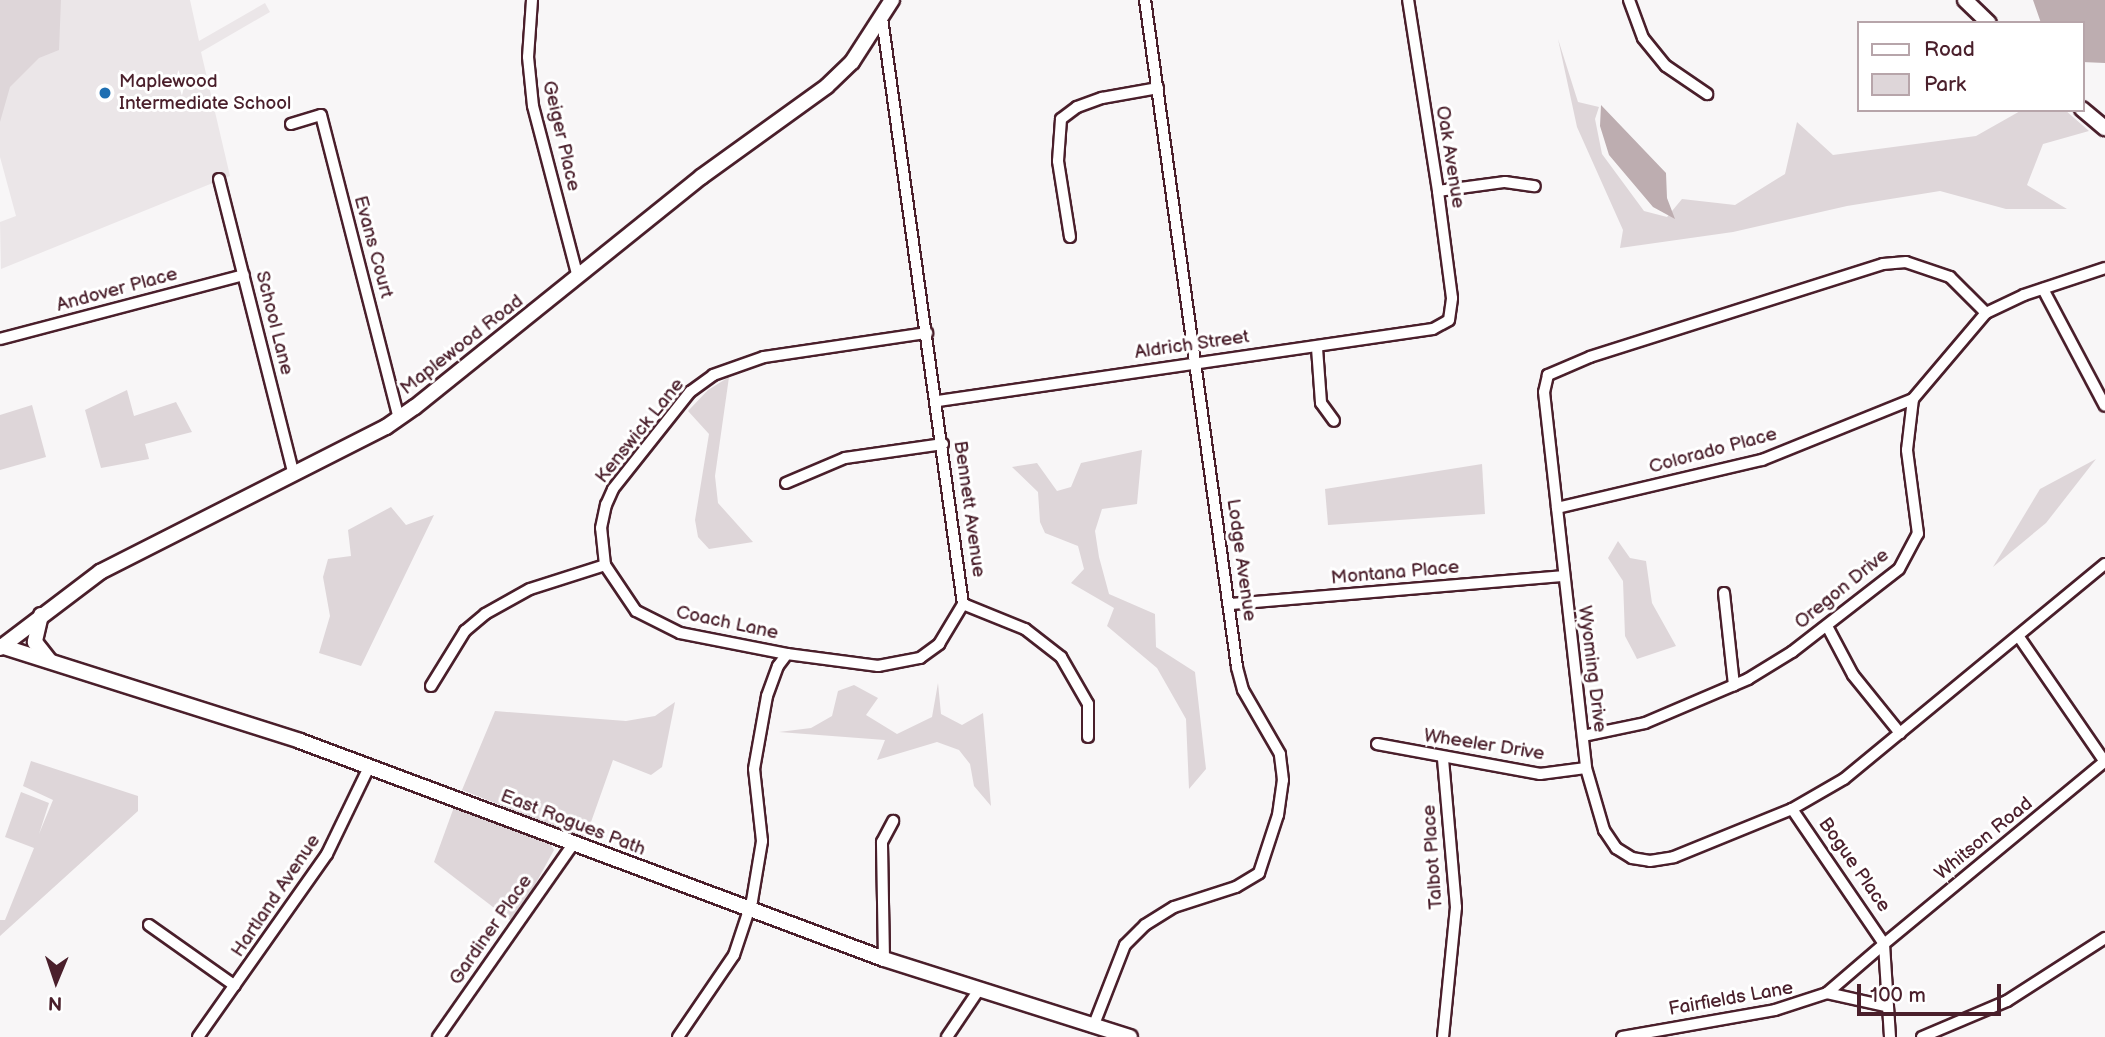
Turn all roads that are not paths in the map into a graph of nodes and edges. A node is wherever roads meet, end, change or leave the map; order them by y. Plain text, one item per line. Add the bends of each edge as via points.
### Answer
1 (532, 0) edge
2 (892, 0) edge
3 (1145, 0) edge
4 (1408, 0) edge
5 (1629, 0) edge
6 (1965, 0) edge
7 (882, 18) junction
8 (1987, 21) edge
9 (1158, 88) junction
10 (1707, 94) dead end
11 (2084, 111) edge
12 (290, 124) dead end
13 (2105, 128) edge
14 (219, 179) dead end
15 (1535, 186) dead end
16 (1438, 191) junction
17 (1070, 237) dead end
18 (2105, 268) edge
19 (244, 275) junction
20 (578, 278) junction
21 (2043, 289) junction
22 (1986, 313) junction
23 (1449, 320) joint
24 (927, 333) junction
25 (0, 339) edge
26 (1317, 348) junction
27 (1195, 361) junction
28 (1913, 399) junction
29 (938, 401) junction
30 (2105, 406) edge
31 (400, 418) junction
32 (1334, 421) dead end
33 (943, 444) junction
34 (294, 475) junction
35 (786, 483) dead end
36 (1557, 508) junction
37 (2105, 564) edge
38 (605, 565) junction
39 (1563, 576) junction
40 (1724, 593) dead end
41 (962, 604) junction
42 (1230, 604) junction
43 (44, 610) junction
44 (1827, 626) junction
45 (2019, 636) junction
46 (1, 647) edge
47 (788, 654) junction
48 (51, 662) junction
49 (1734, 685) junction
50 (431, 686) dead end
51 (1900, 733) junction
52 (1583, 736) junction
53 (1088, 737) dead end
54 (1377, 744) dead end
55 (1443, 758) junction
56 (2105, 762) edge
57 (369, 767) junction
58 (1586, 768) junction
59 (1793, 809) junction
60 (893, 821) dead end
61 (573, 844) junction
62 (750, 909) junction
63 (149, 925) dead end
64 (2105, 938) edge
65 (1884, 944) junction
66 (884, 959) junction
67 (235, 986) junction
68 (978, 991) junction
69 (1828, 993) junction
70 (1885, 1006) junction
71 (1093, 1027) junction
72 (198, 1037) edge
73 (438, 1037) edge
74 (678, 1037) edge
75 (947, 1037) edge
76 (1130, 1037) edge
77 (1443, 1037) edge
78 (1622, 1037) edge
79 (1890, 1037) edge
80 (1922, 1037) edge

1 - 20 street, Geiger Place via 528,57 533,106
2 - 7 street, Maplewood Road
3 - 9 street, Lodge Avenue
4 - 16 street, Oak Avenue
5 - 10 street via 1643,38 1667,66
6 - 8 street
7 - 20 street, Maplewood Road via 852,62 827,86 701,177
7 - 24 street, Bennett Avenue
9 - 17 street via 1102,98 1060,119 1058,161
9 - 27 street, Lodge Avenue
11 - 13 street
12 - 31 street, Evans Court via 321,115
14 - 19 street, School Lane
15 - 16 street via 1505,182
16 - 23 street, Oak Avenue via 1451,298
18 - 21 street
19 - 25 street, Andover Place
19 - 34 street, School Lane
20 - 31 street, Maplewood Road
21 - 22 street
21 - 30 street
22 - 28 street
22 - 36 street, Wyoming Drive via 1950,277 1906,262 1883,264 1563,367 1548,375 1544,392
23 - 26 street, Aldrich Street via 1433,329
24 - 29 street, Bennett Avenue
24 - 38 street, Kenswick Lane via 764,357 713,375 690,392 613,489 601,528
26 - 27 street, Aldrich Street
26 - 32 street via 1321,403
27 - 29 street, Aldrich Street
27 - 42 street, Lodge Avenue
28 - 36 street, Colorado Place via 1762,460
28 - 44 street, Oregon Drive via 1907,450 1919,534 1899,569
29 - 33 street, Bennett Avenue
31 - 34 street, Maplewood Road
33 - 35 street via 845,458
33 - 41 street, Bennett Avenue
34 - 43 street, Maplewood Road via 100,572
36 - 39 street, Wyoming Drive
37 - 45 street, Wyoming Drive
38 - 47 street, Coach Lane via 621,595 653,623 680,633
38 - 50 street via 530,589 485,614 465,631
39 - 42 street, Montana Place
39 - 52 street, Wyoming Drive
40 - 49 street
41 - 47 street, Bennett Avenue via 939,644 920,658 899,665
41 - 53 street via 1025,629 1061,657 1088,704
42 - 71 street, Lodge Avenue via 1243,690 1280,754 1283,780 1269,846 1259,873 1236,887 1166,911 1138,932 1113,971
43 - 46 street, Maplewood Road
43 - 48 street via 34,637
44 - 49 street, Oregon Drive via 1766,670
44 - 51 street via 1853,675
45 - 51 street, Wyoming Drive
45 - 56 street
46 - 48 street, East Rogues Path
47 - 62 street via 767,696 754,769 762,841
48 - 57 street, East Rogues Path
49 - 52 street, Oregon Drive via 1644,723
51 - 59 street, Wyoming Drive via 1844,779
52 - 58 street, Wyoming Drive
54 - 55 street, Wheeler Drive
55 - 58 street, Wheeler Drive via 1540,774
55 - 77 street, Talbot Place via 1456,907
56 - 65 street, Whitson Road
57 - 61 street, East Rogues Path
57 - 67 street, Hartland Avenue via 327,854
58 - 59 street, Wyoming Drive via 1604,830 1616,848 1632,858 1674,857
59 - 65 street, Bogue Place
60 - 66 street via 882,842
61 - 62 street, East Rogues Path
61 - 73 street, Gardiner Place
62 - 66 street, East Rogues Path
62 - 74 street via 734,955
63 - 67 street
64 - 80 street via 2007,1001
65 - 69 street, Whitson Road
65 - 70 street
66 - 68 street, East Rogues Path
67 - 72 street, Hartland Avenue
68 - 71 street, East Rogues Path
68 - 75 street
69 - 70 street
69 - 78 street, Fairfields Lane via 1775,1010
70 - 79 street
71 - 76 street, East Rogues Path

